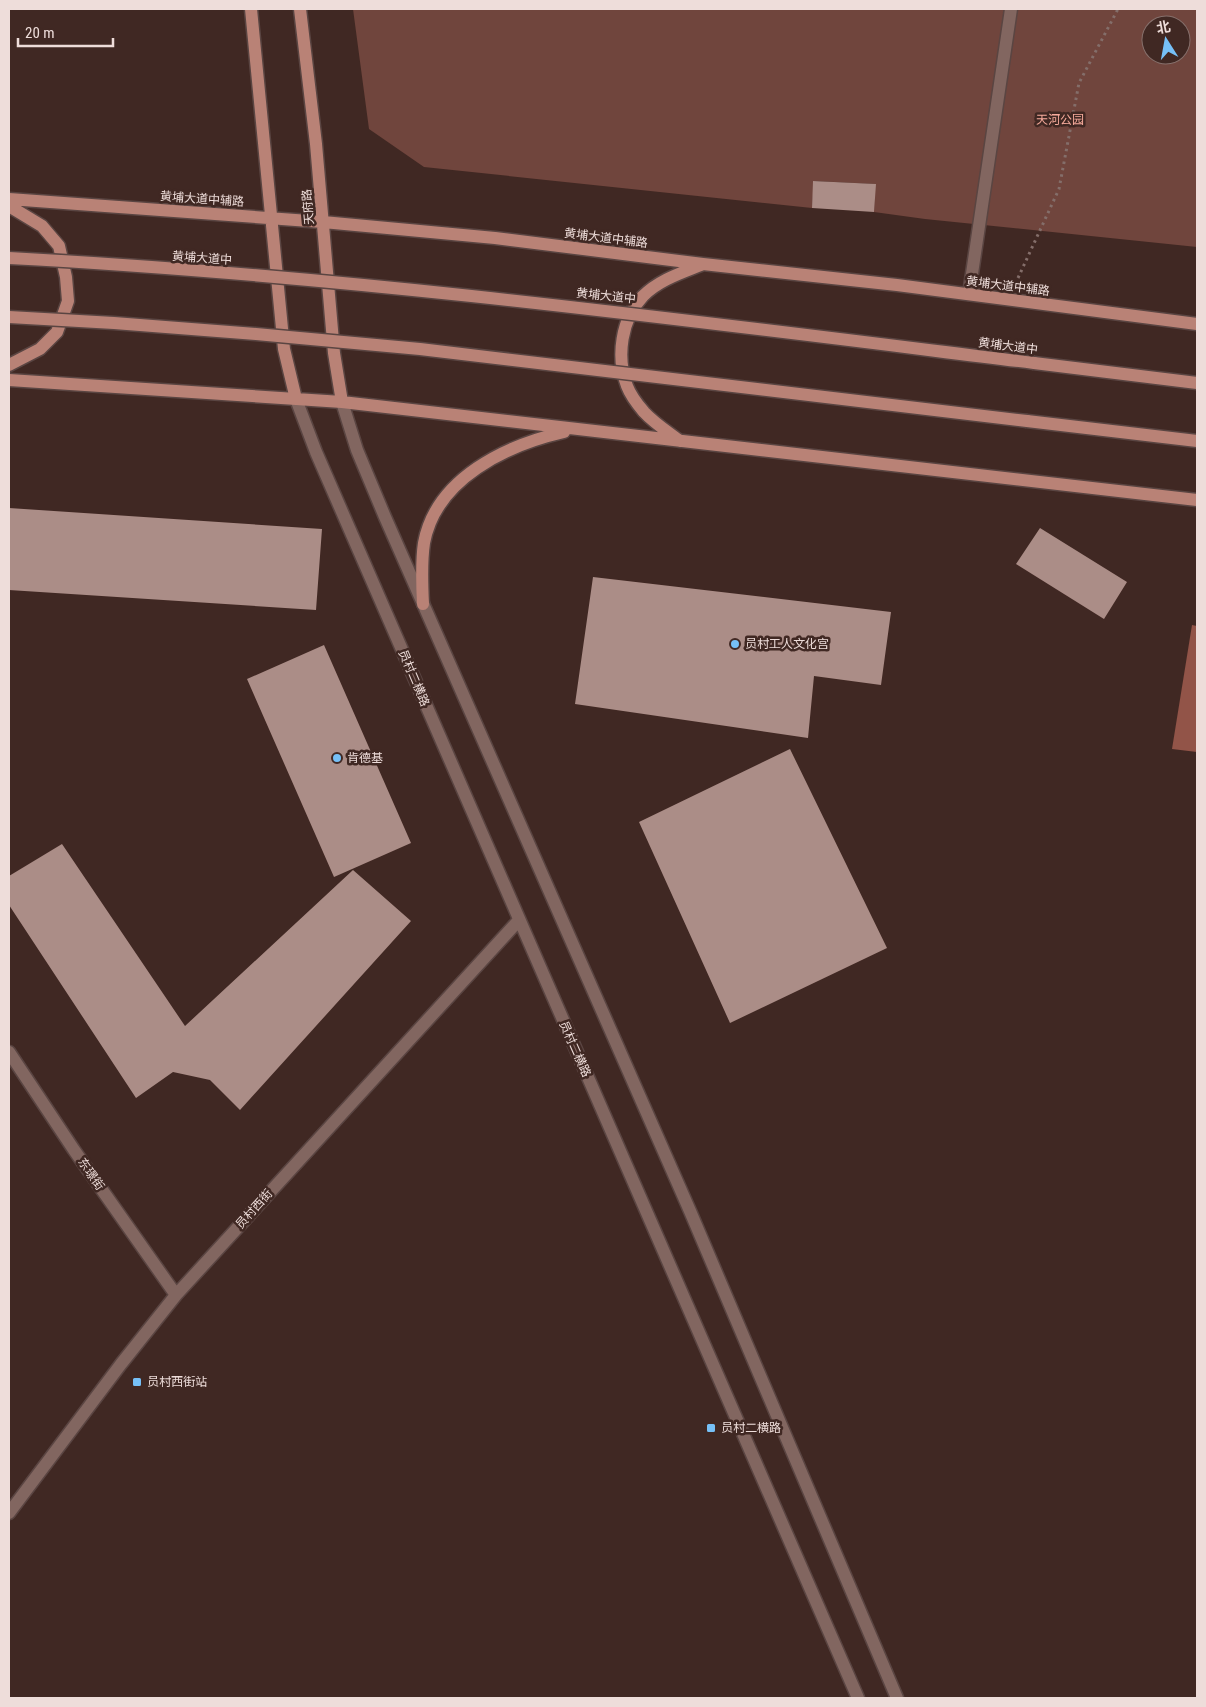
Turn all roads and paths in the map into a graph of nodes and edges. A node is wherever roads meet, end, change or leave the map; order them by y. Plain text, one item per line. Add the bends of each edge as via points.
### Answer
1 (251, 9) edge
2 (300, 9) edge
3 (1011, 9) edge
4 (1118, 9) edge
5 (9, 199) edge
6 (9, 206) edge
7 (271, 218) junction
8 (323, 222) junction
9 (9, 258) edge
10 (703, 264) junction
11 (969, 294) junction
12 (1009, 300) junction
13 (9, 317) edge
14 (1197, 324) edge
15 (9, 365) edge
16 (9, 380) edge
17 (1197, 383) edge
18 (296, 398) junction
19 (342, 402) junction
20 (574, 430) junction
21 (680, 441) junction
22 (1197, 441) edge
23 (1197, 500) edge
24 (423, 604) junction
25 (519, 920) junction
26 (9, 1052) edge
27 (176, 1295) junction
28 (9, 1514) edge
29 (858, 1698) edge
30 (896, 1698) edge

1 - 7 main road
2 - 8 main road, 天府路
3 - 11 street
4 - 12 path via 1079,83 1059,188
5 - 7 main road, 黄埔大道中辅路
6 - 15 main road via 42,226 59,246 68,301 57,332 40,349
7 - 8 main road, 黄埔大道中辅路
7 - 18 main road via 284,349
8 - 10 main road, 黄埔大道中辅路 via 495,238
8 - 19 main road, 天府路 via 334,353
9 - 17 main road, 黄埔大道中, bridge via 236,274 613,311
10 - 11 main road, 黄埔大道中辅路
10 - 21 main road via 664,280 644,295 626,321 623,339 622,361 627,387 645,413
11 - 12 main road, 黄埔大道中辅路
12 - 14 main road, 黄埔大道中辅路
13 - 22 main road, bridge via 420,349
16 - 18 main road
18 - 19 main road
18 - 25 street, 员村二横路 via 316,452
19 - 20 main road
19 - 24 street via 357,450
20 - 21 main road
20 - 24 main road via 546,436 502,453 450,492 438,507 425,541
21 - 23 main road
24 - 30 street via 690,1211
25 - 27 street, 员村西街
25 - 29 street, 员村二横路
26 - 27 street, 东璟街
27 - 28 street, 员村西街

